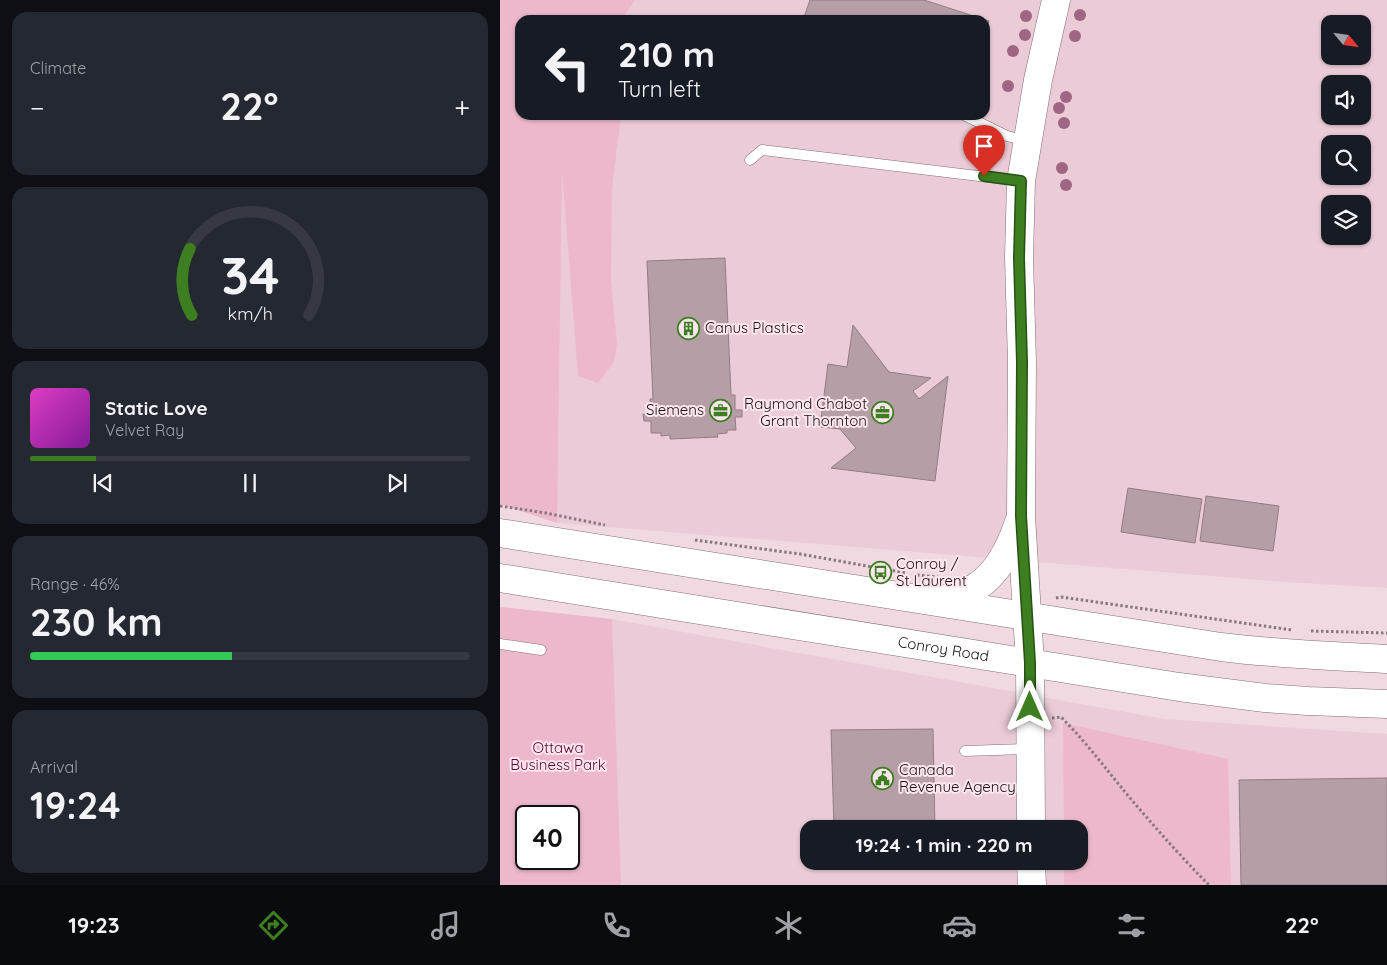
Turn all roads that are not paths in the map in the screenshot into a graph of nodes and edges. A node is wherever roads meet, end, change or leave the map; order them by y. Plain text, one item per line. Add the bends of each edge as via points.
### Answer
1 (1056, 0) edge
2 (974, 120) edge
3 (1028, 142) junction
4 (750, 160) dead end
5 (1021, 181) junction
6 (1021, 516) junction
7 (500, 533) edge
8 (500, 578) edge
9 (939, 590) junction
10 (1026, 615) junction
11 (500, 644) edge
12 (541, 650) dead end
13 (1387, 659) edge
14 (1030, 663) junction
15 (1387, 704) edge
16 (1030, 749) junction
17 (965, 751) dead end
18 (1031, 820) edge
19 (1031, 870) edge
20 (1032, 885) edge

1 - 3 main road
2 - 3 lane
3 - 5 main road
4 - 5 lane via 762,150
5 - 6 main road
6 - 9 main road via 1013,542 985,580 976,587
6 - 10 main road
7 - 9 main road
8 - 14 main road, Conroy Road
9 - 10 main road
10 - 13 main road via 1239,649
10 - 14 main road
11 - 12 lane
14 - 15 main road, Conroy Road via 1265,698
14 - 16 main road
16 - 17 lane
16 - 18 main road
19 - 20 main road

